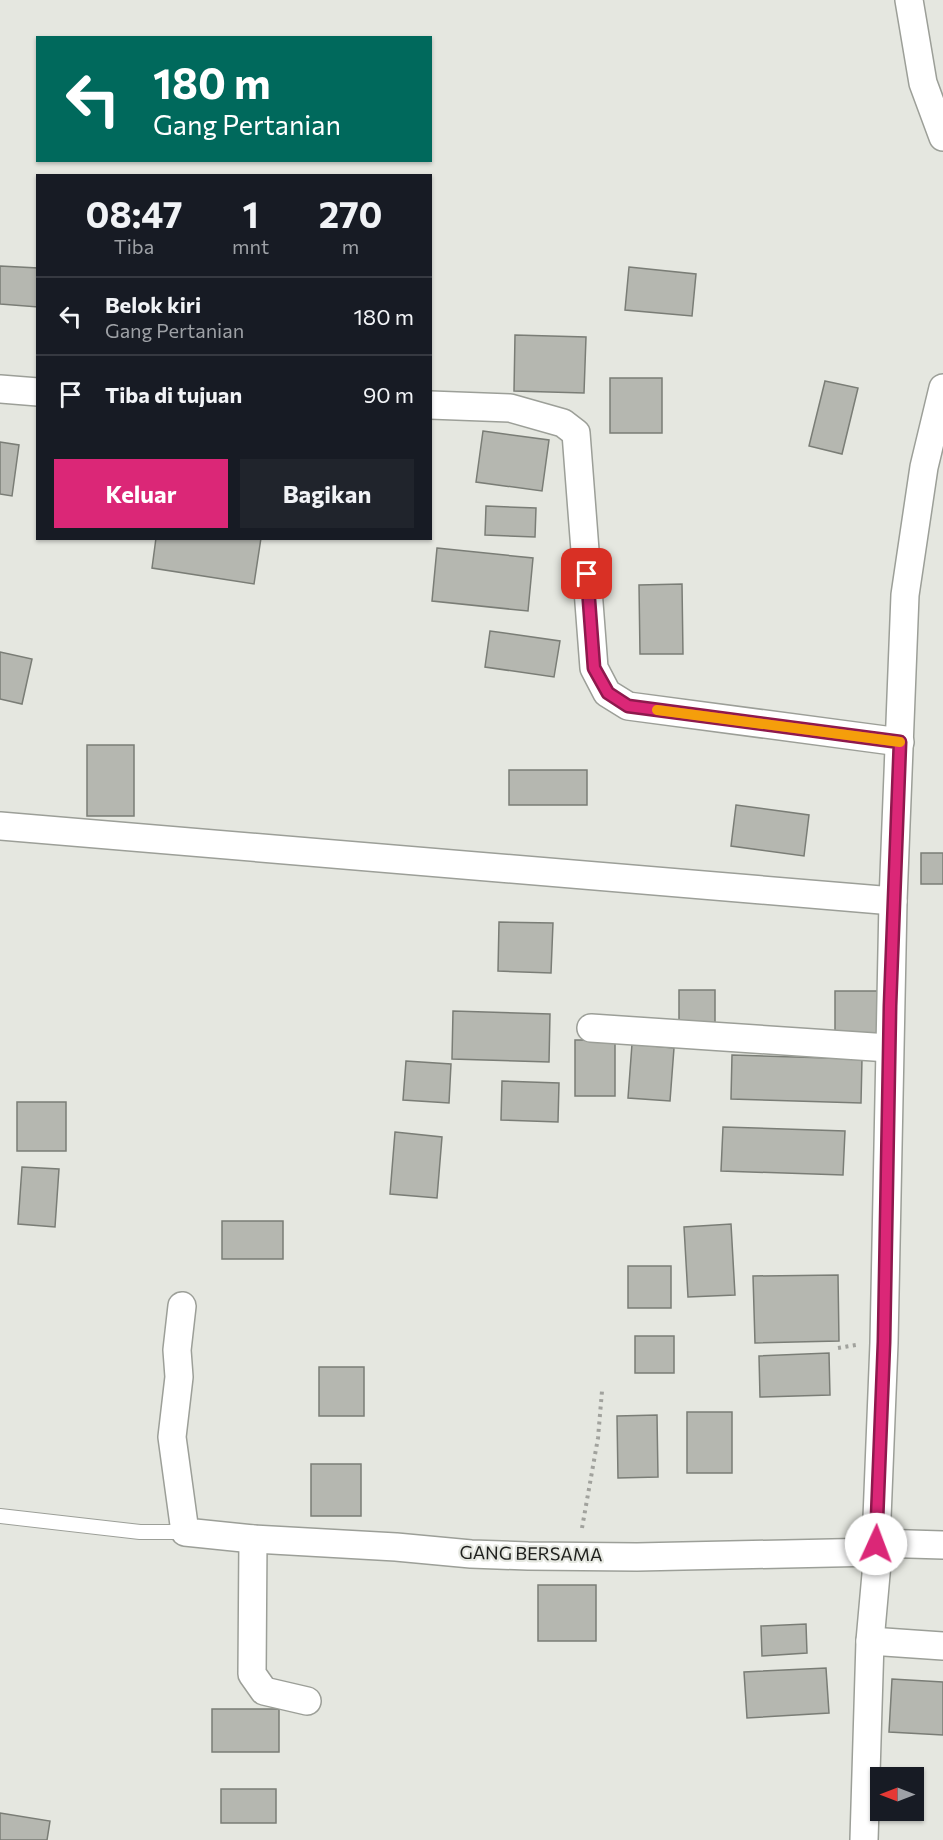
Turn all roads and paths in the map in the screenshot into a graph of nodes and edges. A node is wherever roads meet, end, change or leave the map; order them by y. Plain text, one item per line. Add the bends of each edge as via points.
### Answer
1 (909, 0) edge
2 (943, 137) edge
3 (943, 388) edge
4 (0, 389) edge
5 (36, 392) edge
6 (432, 405) edge
7 (900, 742) junction
8 (0, 826) edge
9 (893, 901) junction
10 (591, 1028) dead end
11 (889, 1048) junction
12 (182, 1306) dead end
13 (602, 1391) dead end
14 (0, 1516) edge
15 (185, 1532) junction
16 (253, 1539) junction
17 (943, 1545) edge
18 (877, 1548) junction
19 (577, 1555) junction
20 (870, 1641) junction
21 (943, 1646) edge
22 (307, 1701) dead end
23 (864, 1840) edge

1 - 2 street via 923,83
3 - 7 street via 924,467 905,595
4 - 5 street
6 - 7 street via 510,408 562,423 576,433 594,668 608,693 628,706
7 - 9 street
8 - 9 street
9 - 11 street
10 - 11 street
11 - 18 street
12 - 15 street via 172,1437
13 - 19 path via 598,1438
14 - 15 lane via 140,1532
15 - 16 street, GANG BERSAMA
16 - 19 street, GANG BERSAMA via 471,1554
16 - 22 street via 252,1674 264,1691
17 - 18 street, GANG BERSAMA
18 - 19 street, GANG BERSAMA via 637,1557
18 - 20 street
20 - 21 street
20 - 23 street

